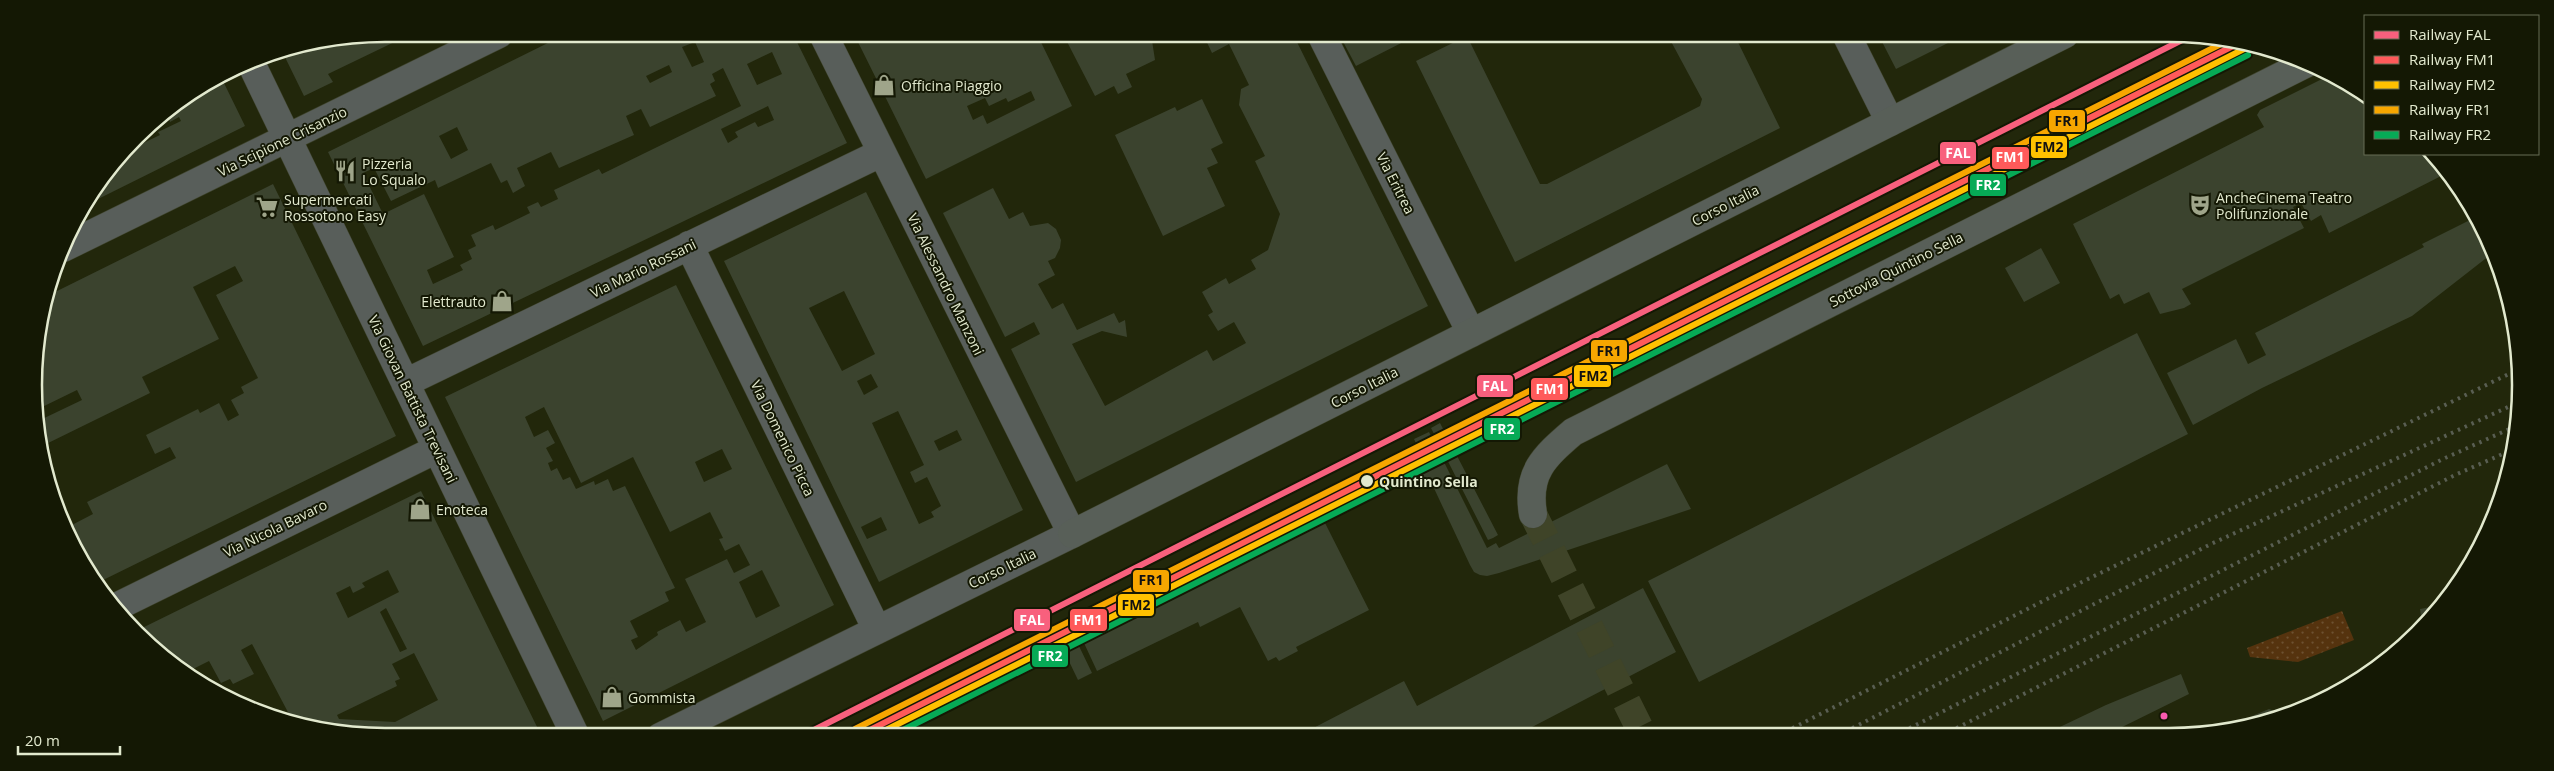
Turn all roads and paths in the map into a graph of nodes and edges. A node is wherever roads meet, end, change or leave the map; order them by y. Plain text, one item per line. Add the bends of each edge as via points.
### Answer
1 (483, 42) edge
2 (827, 42) edge
3 (1325, 42) edge
4 (1850, 42) edge
5 (2049, 42) edge
6 (2297, 68) edge
7 (254, 69) edge
8 (1890, 122) junction
9 (287, 139) junction
10 (881, 152) junction
11 (74, 243) edge
12 (689, 245) junction
13 (1471, 333) junction
14 (405, 383) junction
15 (437, 449) junction
16 (1533, 514) tunnel mouth
17 (1072, 534) junction
18 (122, 604) edge
19 (877, 630) junction
20 (572, 728) edge
21 (678, 728) edge

1 - 9 street, Via Scipione Crisanzio
2 - 10 street, Via Alessandro Manzoni
3 - 13 street, Via Eritrea
4 - 8 street
5 - 8 street, Corso Italia
6 - 16 street, Sottovia Quintino Sella via 1574,432 1540,463 1530,497
7 - 9 street, Via Giovan Battista Trevisani
8 - 13 street, Corso Italia
9 - 11 street, Via Scipione Crisanzio
9 - 14 street, Via Giovan Battista Trevisani
10 - 12 street, Via Mario Rossani
10 - 17 street, Via Alessandro Manzoni
12 - 14 street, Via Mario Rossani
12 - 19 street, Via Domenico Picca
13 - 17 street, Corso Italia
14 - 15 street, Via Giovan Battista Trevisani
15 - 18 street, Via Nicola Bavaro
15 - 20 street, Via Giovan Battista Trevisani
17 - 19 street, Corso Italia
19 - 21 street, Corso Italia

